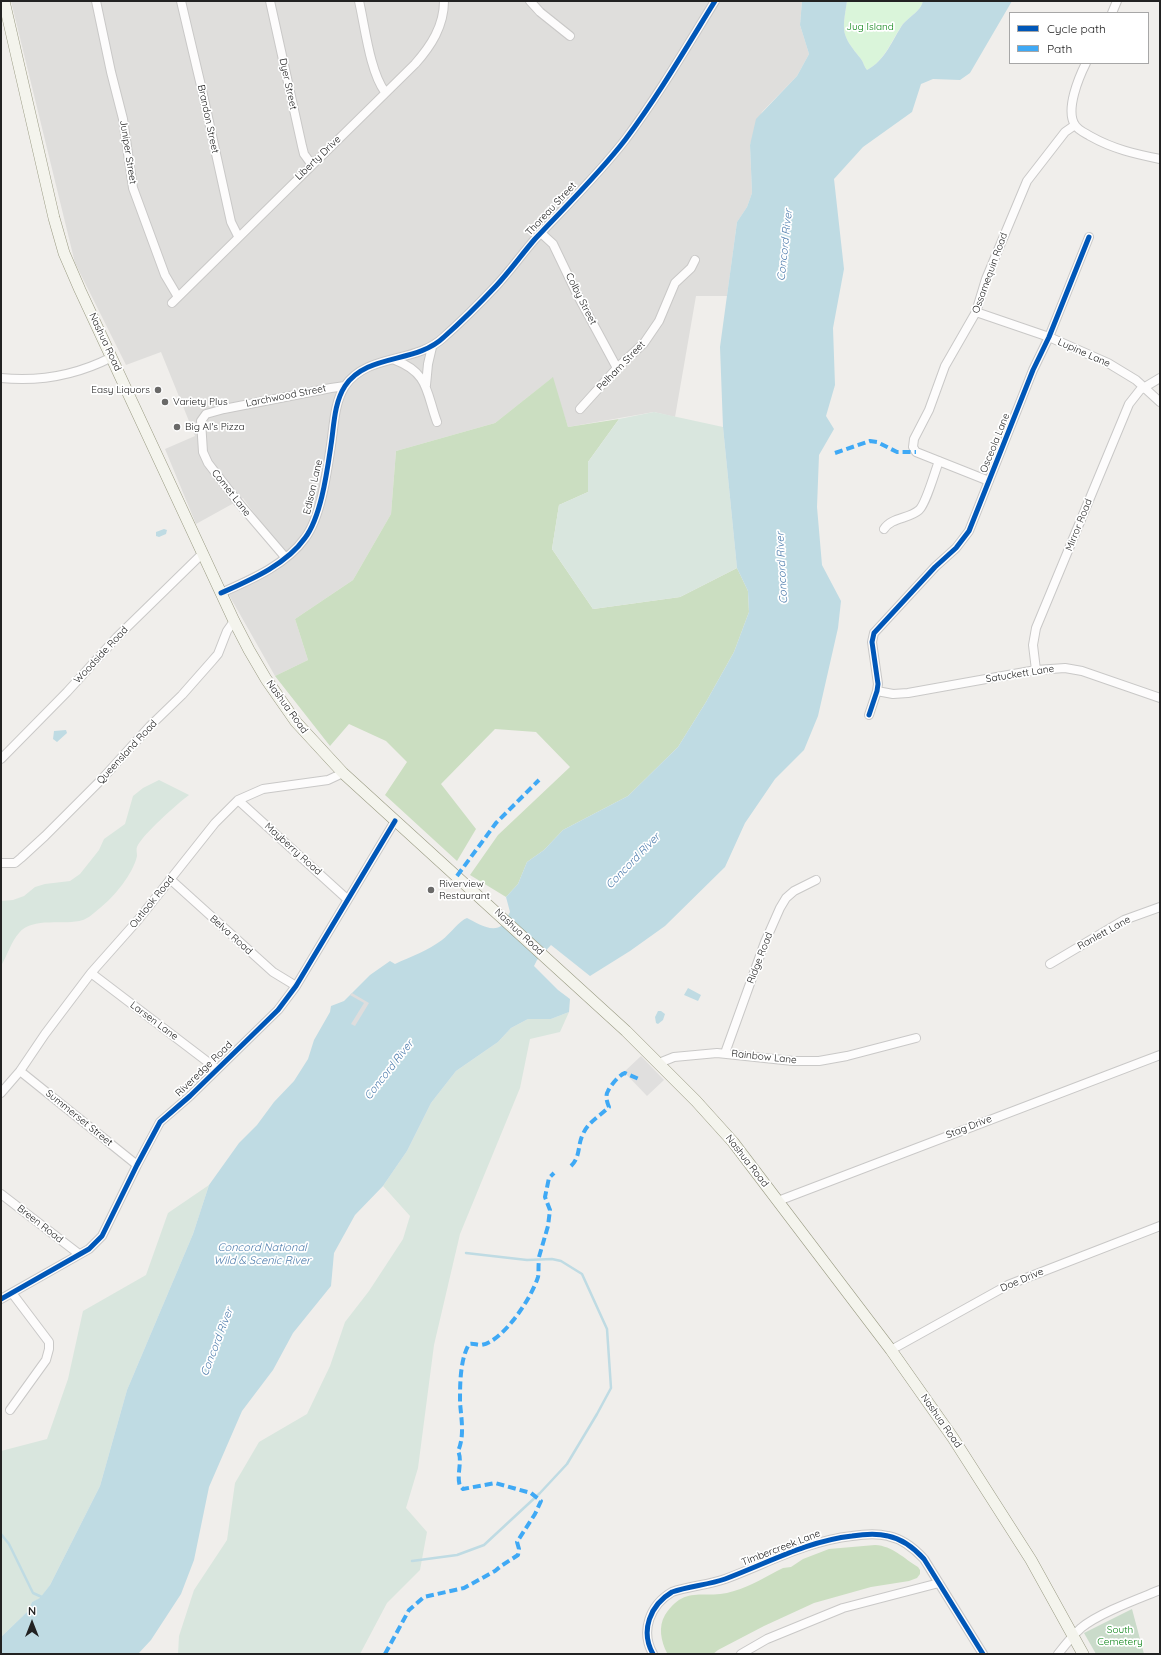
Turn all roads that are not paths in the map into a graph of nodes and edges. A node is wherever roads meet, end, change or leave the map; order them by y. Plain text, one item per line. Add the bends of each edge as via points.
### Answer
1 (4, 1) edge
2 (96, 1) edge
3 (181, 1) edge
4 (270, 1) edge
5 (359, 1) edge
6 (444, 1) edge
7 (530, 1) edge
8 (716, 1) edge
9 (1117, 1) edge
10 (1112, 12) edge
11 (570, 36) dead end
12 (1086, 64) edge
13 (385, 92) junction
14 (1075, 125) junction
15 (1160, 160) edge
16 (312, 165) junction
17 (541, 233) junction
18 (238, 236) junction
19 (1089, 238) dead end
20 (695, 260) dead end
21 (178, 296) junction
22 (172, 303) dead end
23 (976, 312) junction
24 (1049, 337) junction
25 (432, 347) junction
26 (112, 357) junction
27 (395, 360) junction
28 (617, 368) junction
29 (1, 378) edge
30 (1160, 378) edge
31 (426, 384) junction
32 (345, 386) junction
33 (1144, 387) junction
34 (1160, 402) edge
35 (580, 409) dead end
36 (202, 418) joint
37 (437, 422) dead end
38 (939, 461) junction
39 (989, 481) junction
40 (884, 529) dead end
41 (203, 553) junction
42 (285, 558) junction
43 (221, 593) junction
44 (234, 621) junction
45 (1036, 670) junction
46 (878, 691) junction
47 (1160, 698) edge
48 (869, 715) dead end
49 (1, 759) edge
50 (343, 773) junction
51 (238, 800) junction
52 (395, 821) junction
53 (1, 863) edge
54 (170, 880) junction
55 (816, 880) dead end
56 (347, 899) junction
57 (1160, 907) edge
58 (1050, 964) dead end
59 (91, 973) junction
60 (296, 986) junction
61 (916, 1038) dead end
62 (725, 1053) junction
63 (1160, 1055) edge
64 (659, 1063) junction
65 (217, 1069) junction
66 (20, 1071) junction
67 (1, 1092) edge
68 (137, 1165) junction
69 (1, 1194) edge
70 (778, 1201) junction
71 (1160, 1226) edge
72 (80, 1254) junction
73 (12, 1293) junction
74 (1, 1299) edge
75 (891, 1350) junction
76 (10, 1410) dead end
77 (939, 1583) junction
78 (1160, 1590) edge
79 (1073, 1636) junction
80 (653, 1654) edge
81 (741, 1654) edge
82 (983, 1654) edge
83 (1058, 1654) edge
84 (1083, 1654) edge

1 - 26 main road, Nashua Road via 58,235 71,270
2 - 21 street, Juniper Street via 123,119 133,188 165,275
3 - 18 street, Brandon Street via 231,222
4 - 16 street, Dyer Street via 304,154
5 - 13 street via 375,73
6 - 13 street, Liberty Drive via 439,27 430,46
7 - 11 street
8 - 17 street, Thoreau Street via 677,64 624,140
9 - 10 street
12 - 14 street via 1073,98 1072,116
13 - 16 street, Liberty Drive
14 - 15 street via 1118,149
14 - 23 street, Ossamequin Road via 1065,132 1027,181 986,279
16 - 18 street, Liberty Drive
17 - 25 street, Thoreau Street via 496,286
17 - 28 street, Colby Street via 553,244
18 - 21 street, Liberty Drive
19 - 24 street, Osceola Lane
20 - 28 street, Pelham Street via 672,288 653,332 636,352
21 - 22 street, Liberty Drive
23 - 24 street, Lupine Lane
23 - 38 street, Ossamequin Road via 945,366 927,414 914,439 913,447 916,452
24 - 33 street, Lupine Lane via 1108,363 1127,373
24 - 39 street, Osceola Lane via 1033,370
25 - 27 street, Thoreau Street
25 - 31 street
26 - 29 street via 86,369 61,376 25,380
26 - 41 main road, Nashua Road
27 - 31 street via 410,367
27 - 32 street via 365,369
28 - 35 street, Pelham Street
30 - 33 street, Mirror Road
31 - 37 street
32 - 36 street, Larchwood Street via 224,409 206,414
32 - 42 street, Edison Lane via 336,409 316,515 305,538
33 - 34 street, Lupine Lane
33 - 45 street, Mirror Road via 1129,404 1036,628 1033,645
36 - 42 street, Comet Lane via 203,452 208,462
38 - 39 street
38 - 40 street via 920,509 889,523
39 - 46 street, Osceola Lane via 964,540 935,567 874,633 872,642
41 - 43 main road, Nashua Road
41 - 49 street, Woodside Road via 117,637
42 - 43 street, Edison Lane via 257,576
43 - 44 main road, Nashua Road
44 - 50 main road, Nashua Road via 258,666 286,708 307,735
44 - 53 street, Queensland Road via 218,654 101,780 22,858 15,863
45 - 46 street, Satuckett Lane via 908,693 892,694
45 - 47 street, Satuckett Lane via 1074,669
46 - 48 street
50 - 51 street, Outlook Road via 328,780 263,790
50 - 52 main road, Nashua Road
51 - 54 street, Outlook Road via 215,823
51 - 56 street, Mayberry Road
52 - 56 street, Riveredge Road
52 - 64 main road, Nashua Road
54 - 59 street, Outlook Road
54 - 60 street, Belva Road via 273,972
55 - 62 street, Ridge Road via 786,898 780,908
56 - 60 street, Riveredge Road
57 - 58 street, Ranlett Lane via 1124,920
59 - 65 street, Larsen Lane
59 - 66 street, Outlook Road
60 - 65 street, Riveredge Road via 278,1010
61 - 62 street, Rainbow Lane via 819,1061 786,1061
62 - 64 street, Rainbow Lane via 674,1057
63 - 70 street, Stag Drive
64 - 70 main road, Nashua Road via 733,1142
65 - 68 street, Riveredge Road via 160,1122
66 - 67 street, Outlook Road
66 - 68 street, Summerset Street
68 - 72 street, Riveredge Road via 102,1236
69 - 72 street, Breen Road
70 - 75 main road, Nashua Road
71 - 75 street, Doe Drive via 1008,1285
72 - 73 street, Riveredge Road
73 - 74 street, Riveredge Road
73 - 76 street via 48,1342 49,1349 46,1360
75 - 79 main road, Nashua Road via 999,1508
77 - 80 street, Timbercreek Lane via 917,1552 896,1538 877,1534 822,1541 724,1580 679,1590 665,1596 655,1607 648,1621 648,1643
77 - 81 street via 853,1604 784,1632
77 - 82 street, Timbercreek Lane
78 - 79 street via 1091,1621
79 - 83 street
79 - 84 main road, Nashua Road

